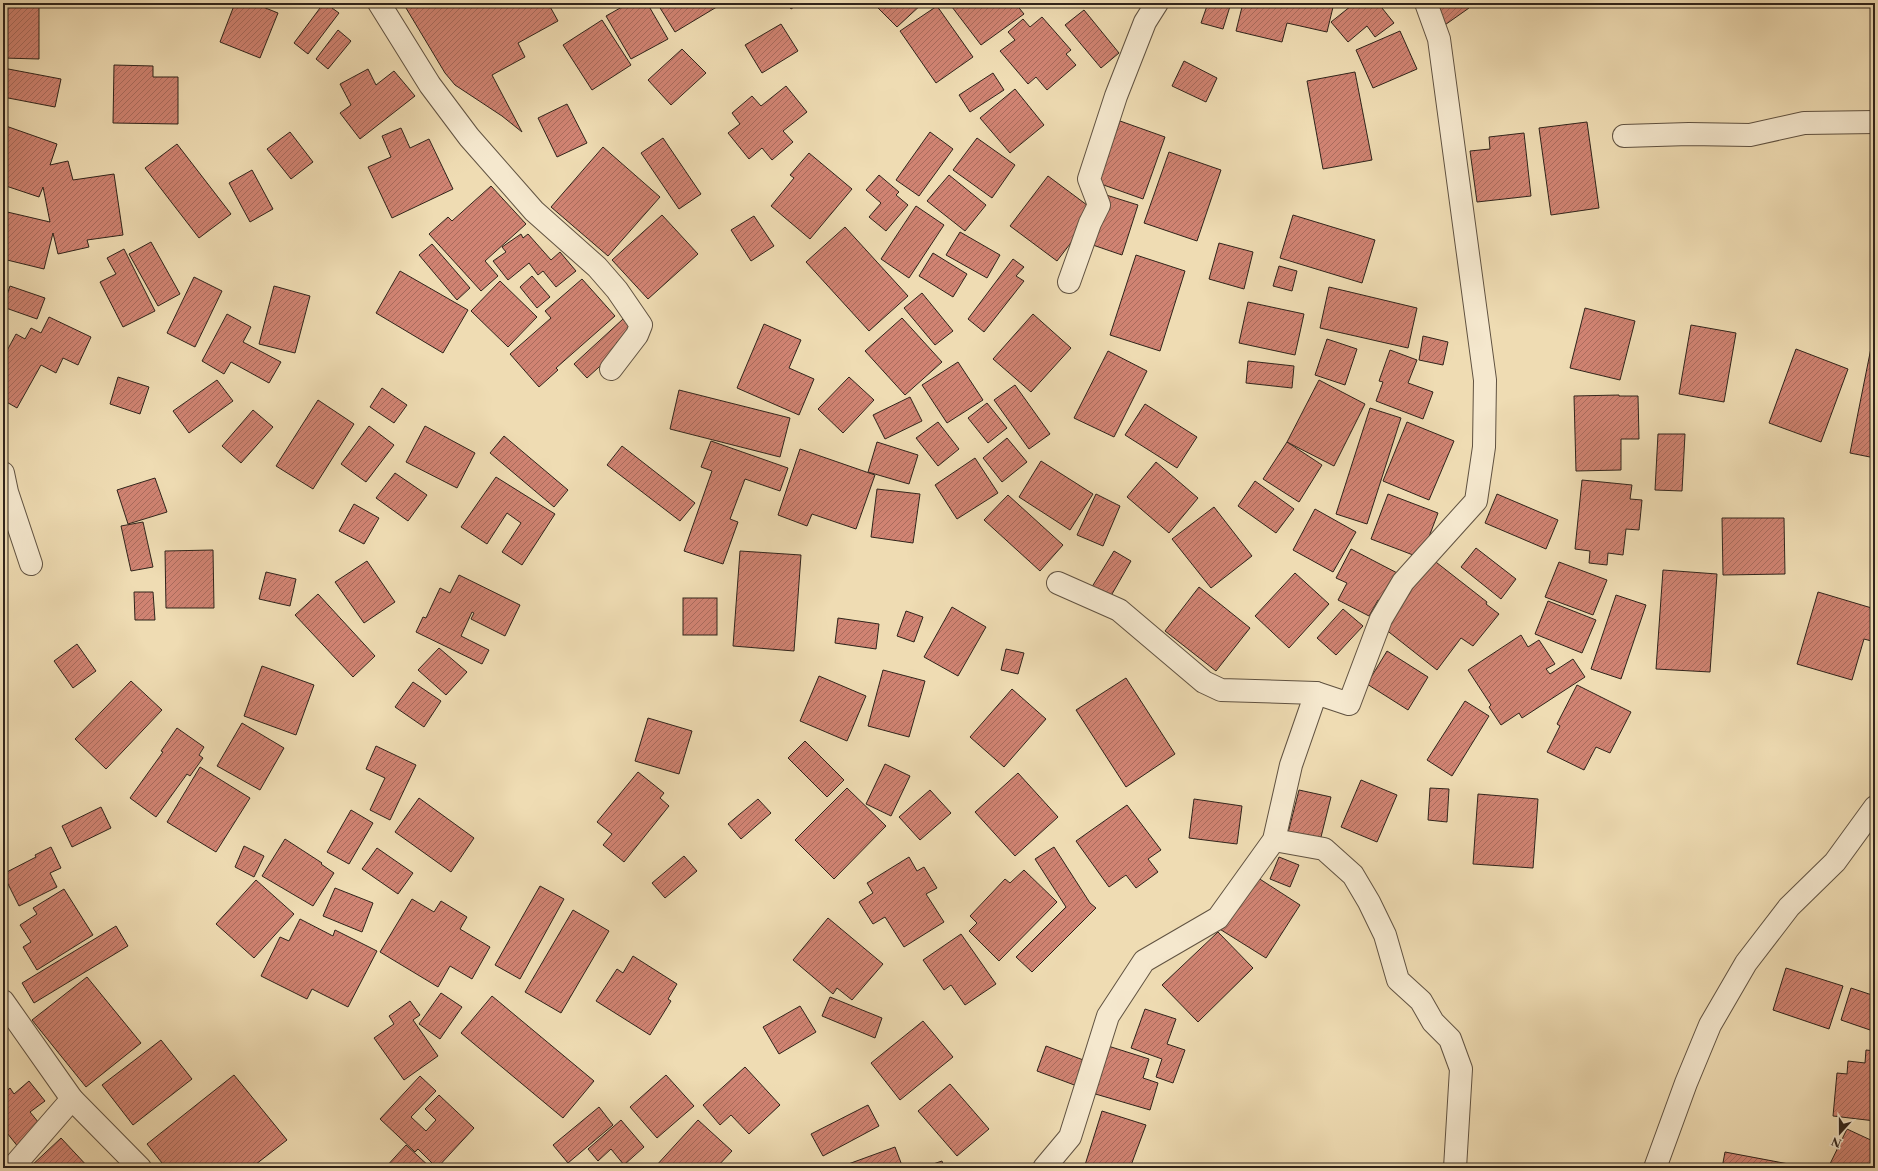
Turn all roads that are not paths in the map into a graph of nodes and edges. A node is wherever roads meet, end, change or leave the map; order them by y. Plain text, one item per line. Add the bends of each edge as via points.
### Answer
1 (380, 3) edge
2 (1157, 3) edge
3 (1426, 3) edge
4 (1875, 122) edge
5 (1624, 136) dead end
6 (1069, 282) dead end
7 (611, 369) dead end
8 (3, 473) edge
9 (31, 564) dead end
10 (1058, 582) dead end
11 (1316, 694) junction
12 (1875, 807) edge
13 (1274, 840) junction
14 (3, 1001) edge
15 (72, 1099) junction
16 (12, 1168) edge
17 (140, 1168) edge
18 (1044, 1168) edge
19 (1456, 1168) edge
20 (1655, 1168) edge

1 - 7 street via 430,85 469,137 534,211 597,267 641,324 637,335
2 - 6 street via 1145,22 1116,96 1089,179 1099,205
3 - 11 street via 1439,40 1484,380 1484,447 1476,501 1403,582 1381,619 1349,704
4 - 5 street via 1804,123 1750,135
8 - 9 street
10 - 11 street via 1119,610 1204,682 1221,690
11 - 13 street via 1291,765
12 - 20 street via 1835,862 1788,907 1746,963 1710,1025
13 - 18 street via 1218,918 1144,961 1108,1016 1070,1137
13 - 19 street via 1324,849 1353,875 1370,902 1385,934 1398,980 1421,1001 1433,1022 1450,1039 1460,1069
14 - 15 street
15 - 16 street
15 - 17 street

